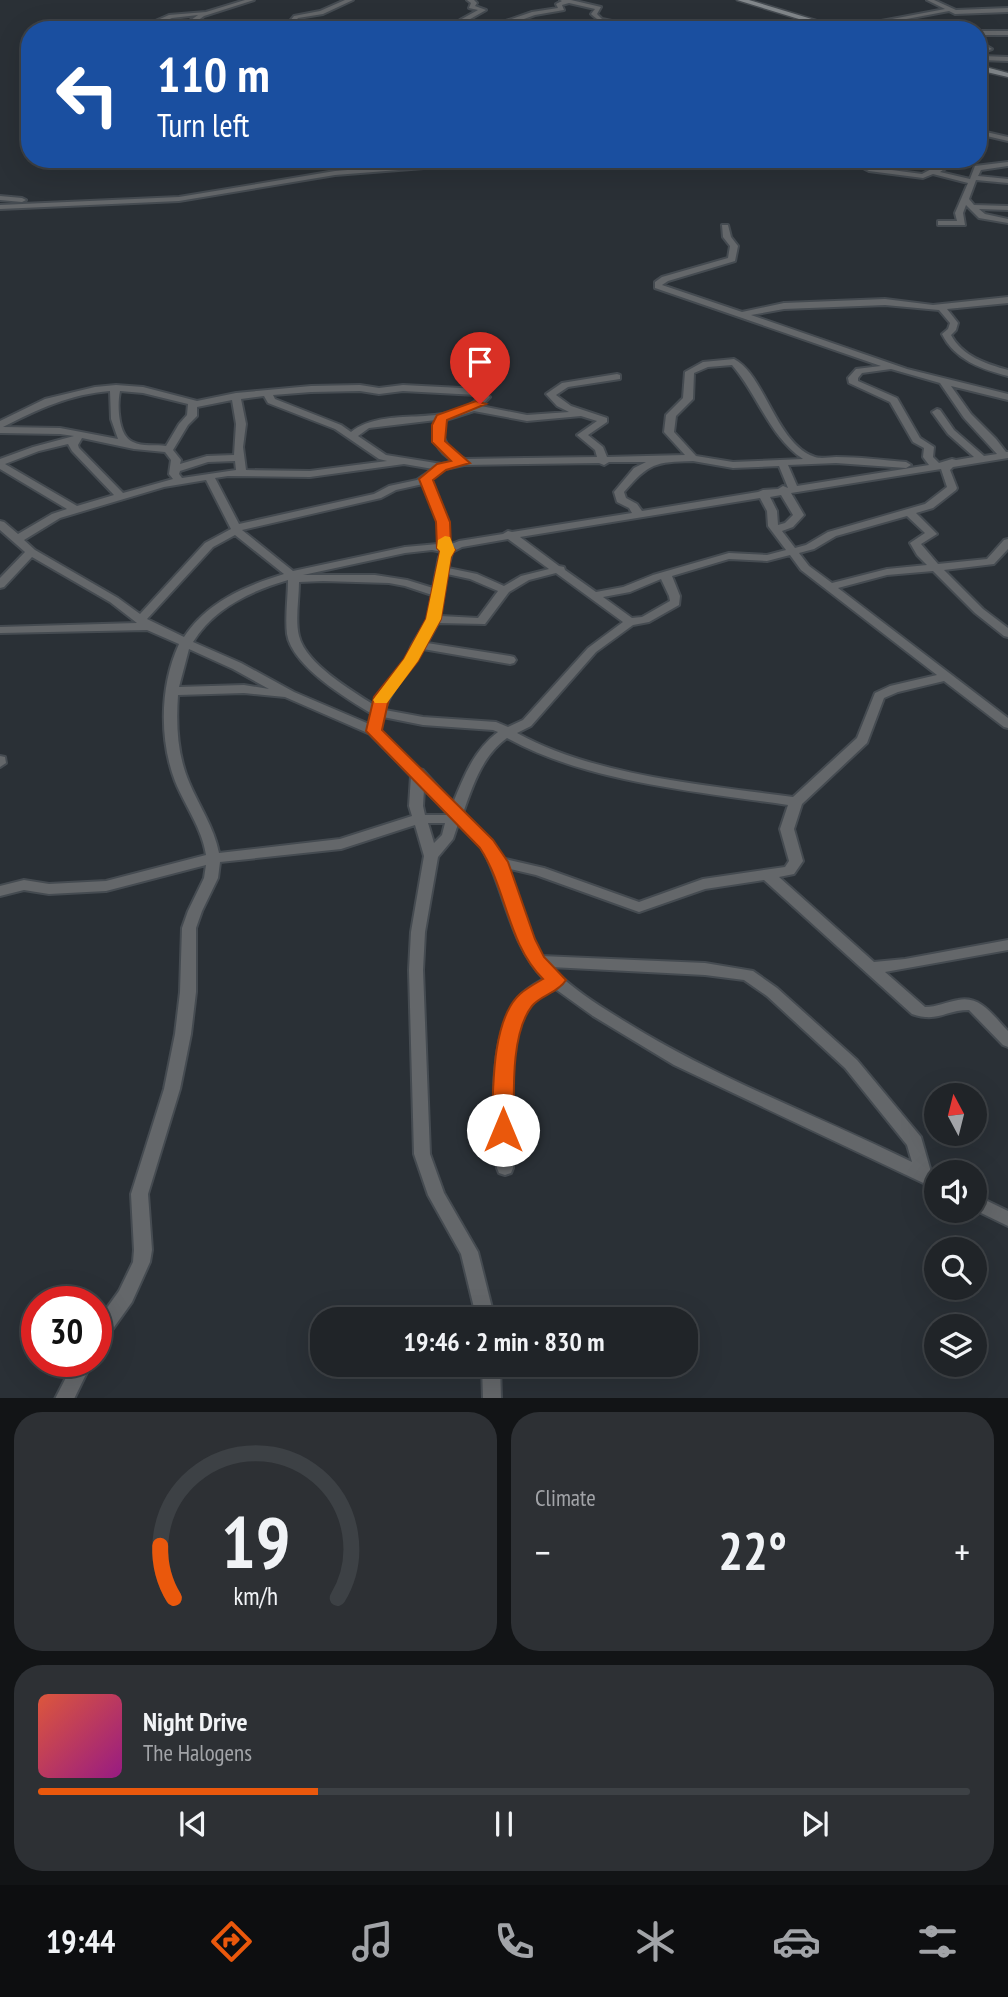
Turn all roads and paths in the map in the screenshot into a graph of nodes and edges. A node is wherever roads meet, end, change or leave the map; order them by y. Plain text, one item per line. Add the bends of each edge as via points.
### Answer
1 (251, 0) edge
2 (351, 0) edge
3 (470, 0) edge
4 (930, 0) edge
5 (565, 1) edge
6 (746, 1) edge
7 (946, 10) junction
8 (1008, 10) edge
9 (206, 13) junction
10 (159, 21) edge
11 (194, 21) edge
12 (293, 21) edge
13 (462, 21) edge
14 (514, 21) edge
15 (602, 21) edge
16 (807, 21) edge
17 (878, 21) edge
18 (987, 33) edge
19 (1008, 33) edge
20 (1008, 59) edge
21 (987, 61) edge
22 (987, 65) edge
23 (1007, 74) edge
24 (987, 136) edge
25 (1008, 139) edge
26 (1008, 163) edge
27 (987, 166) edge
28 (400, 168) edge
29 (937, 168) joint
30 (978, 168) edge
31 (869, 169) dead end
32 (973, 180) junction
33 (1008, 181) edge
34 (0, 198) edge
35 (967, 203) junction
36 (64, 204) junction
37 (0, 207) edge
38 (1008, 208) edge
39 (1008, 220) edge
40 (941, 223) dead end
41 (725, 227) dead end
42 (1008, 300) edge
43 (941, 307) junction
44 (741, 315) junction
45 (894, 367) junction
46 (1008, 373) edge
47 (617, 377) dead end
48 (941, 382) junction
49 (116, 388) junction
50 (267, 394) junction
51 (236, 396) junction
52 (1008, 397) edge
53 (196, 404) junction
54 (474, 408) junction
55 (937, 412) dead end
56 (584, 414) junction
57 (447, 416) junction
58 (0, 428) edge
59 (353, 435) junction
60 (77, 437) junction
61 (129, 444) junction
62 (168, 450) junction
63 (1005, 455) edge
64 (239, 458) junction
65 (694, 458) junction
66 (981, 458) junction
67 (658, 459) junction
68 (812, 460) junction
69 (400, 462) junction
70 (604, 462) junction
71 (782, 462) junction
72 (952, 462) junction
73 (464, 463) junction
74 (0, 464) edge
75 (929, 466) junction
76 (442, 467) junction
77 (174, 469) junction
78 (241, 473) junction
79 (209, 476) junction
80 (426, 479) junction
81 (179, 481) junction
82 (788, 489) junction
83 (763, 493) junction
84 (120, 496) junction
85 (76, 510) junction
86 (909, 512) junction
87 (638, 514) junction
88 (2, 527) edge
89 (236, 529) junction
90 (776, 530) junction
91 (508, 534) junction
92 (18, 539) junction
93 (1008, 542) edge
94 (446, 549) junction
95 (790, 550) junction
96 (31, 552) junction
97 (935, 568) junction
98 (560, 569) junction
99 (442, 570) junction
100 (666, 575) junction
101 (292, 577) junction
102 (0, 585) edge
103 (829, 587) junction
104 (505, 590) junction
105 (439, 592) junction
106 (592, 596) junction
107 (434, 619) junction
108 (631, 622) junction
109 (145, 623) junction
110 (0, 630) edge
111 (1008, 634) edge
112 (185, 643) junction
113 (418, 645) junction
114 (510, 660) dead end
115 (946, 677) junction
116 (174, 691) junction
117 (290, 695) junction
118 (377, 712) junction
119 (1008, 724) edge
120 (374, 731) junction
121 (508, 731) junction
122 (418, 774) junction
123 (796, 802) junction
124 (457, 817) junction
125 (418, 820) junction
126 (431, 856) junction
127 (213, 858) junction
128 (499, 862) junction
129 (769, 876) junction
130 (0, 891) edge
131 (1008, 945) edge
132 (537, 961) junction
133 (870, 968) junction
134 (556, 980) junction
135 (1008, 1041) edge
136 (924, 1164) edge
137 (505, 1168) dead end
138 (924, 1176) edge
139 (987, 1208) edge
140 (1008, 1219) edge
141 (483, 1307) edge
142 (112, 1313) edge
143 (74, 1377) edge
144 (491, 1377) edge
145 (64, 1398) edge
146 (492, 1398) edge

1 - 9 street
2 - 12 street
3 - 13 street via 471,6 482,10
4 - 7 street
5 - 14 street via 559,4 562,9
5 - 15 street via 599,8 594,14
6 - 16 street
7 - 8 street
7 - 17 street
9 - 10 street via 176,14
9 - 11 street
18 - 19 street
20 - 21 street
22 - 23 street
24 - 25 street
26 - 27 street
28 - 36 street via 324,174 179,199
29 - 31 street via 923,176
29 - 32 street via 937,174
30 - 32 street
32 - 33 street
32 - 35 street
34 - 36 street
35 - 38 street
35 - 39 street via 982,216
35 - 40 street via 959,213 962,223
36 - 37 street
41 - 44 street via 734,246 732,259 657,285
42 - 43 street
43 - 44 street via 837,303 773,307
43 - 46 street via 954,323 946,334 953,346 978,365
44 - 45 street
45 - 48 street
45 - 75 street via 859,371 853,380 894,400 916,440 929,447
47 - 56 street via 570,384 551,394 559,403
48 - 52 street
48 - 63 street
49 - 53 street via 158,391
49 - 58 street via 46,400
49 - 61 street via 113,409
50 - 51 street
50 - 54 street via 355,388 483,393 484,401
50 - 59 street via 271,401
51 - 53 street
51 - 64 street via 242,424
53 - 62 street
54 - 56 street via 527,418
54 - 57 street
55 - 66 street via 951,432
56 - 70 street via 604,420 582,435 600,449
57 - 59 street via 366,425
57 - 73 street via 438,425 439,442
58 - 60 street via 45,429
59 - 69 street via 383,457
60 - 61 street
60 - 74 street
60 - 84 street via 73,445
61 - 62 street
62 - 77 street via 176,460
63 - 66 street
64 - 77 street via 207,459
64 - 78 street
65 - 67 street
65 - 68 street via 668,432 671,415 688,399 690,372 706,364 734,362 775,426
65 - 71 street via 733,466
66 - 72 street
67 - 70 street
67 - 87 street via 638,470 620,489 621,500
68 - 71 street
68 - 75 street
69 - 76 street
69 - 78 street via 310,474
70 - 73 street
71 - 82 street
72 - 75 street
72 - 86 street via 946,470 952,488 933,504
73 - 76 street
74 - 85 street
75 - 82 street
76 - 80 street
77 - 81 street
78 - 79 street
79 - 81 street
79 - 89 street
80 - 89 street via 356,502
80 - 94 street via 443,522
81 - 84 street
82 - 83 street
82 - 90 street via 799,515
83 - 87 street
83 - 90 street via 771,505
84 - 85 street
85 - 92 street via 46,521
86 - 95 street
86 - 97 street via 932,534 915,543
87 - 91 street
88 - 92 street
89 - 101 street
89 - 109 street via 209,545
90 - 95 street
91 - 94 street
91 - 98 street
92 - 96 street
93 - 97 street via 990,562
94 - 99 street
94 - 101 street via 401,551
95 - 100 street via 767,558 729,556
95 - 103 street
96 - 102 street
96 - 109 street
97 - 103 street via 872,574
97 - 111 street
98 - 104 street via 525,578
98 - 106 street
99 - 104 street via 474,576
99 - 105 street
100 - 106 street via 626,590
100 - 108 street via 675,603 645,620
101 - 105 street via 359,576
101 - 112 street via 225,604
101 - 118 street via 293,635 300,652 333,684
103 - 115 street
104 - 107 street via 481,622
105 - 107 street
106 - 108 street
107 - 113 street
108 - 121 street via 592,650 527,723
109 - 110 street
109 - 112 street
112 - 116 street
112 - 117 street
113 - 114 street
113 - 118 street via 382,697
115 - 119 street
115 - 123 street via 879,696 863,740
116 - 117 street via 244,689
116 - 127 street via 174,757
117 - 120 street
118 - 120 street
118 - 121 street via 423,721 482,723
120 - 122 street
121 - 123 street via 533,747 581,764 671,784
121 - 124 street via 479,760
122 - 124 street
122 - 125 street
123 - 129 street via 787,829 796,861 789,870
124 - 125 street
124 - 126 street
124 - 128 street
125 - 126 street
125 - 127 street via 341,844
126 - 141 street via 417,957 422,1154 436,1195 469,1252
127 - 130 street via 106,886 58,889 24,885
127 - 142 street via 211,881 189,931 188,996 166,1117 140,1190 143,1253 137,1273
128 - 129 street via 539,871 639,907 703,884
128 - 132 street
129 - 133 street
131 - 133 street via 919,964
132 - 134 street
132 - 136 street via 748,975 851,1064 915,1142
133 - 135 street via 917,1010 933,1014 973,1005
134 - 137 street via 525,1000 512,1024 502,1110
134 - 138 street via 657,1049
139 - 140 street
143 - 145 street
144 - 146 street

